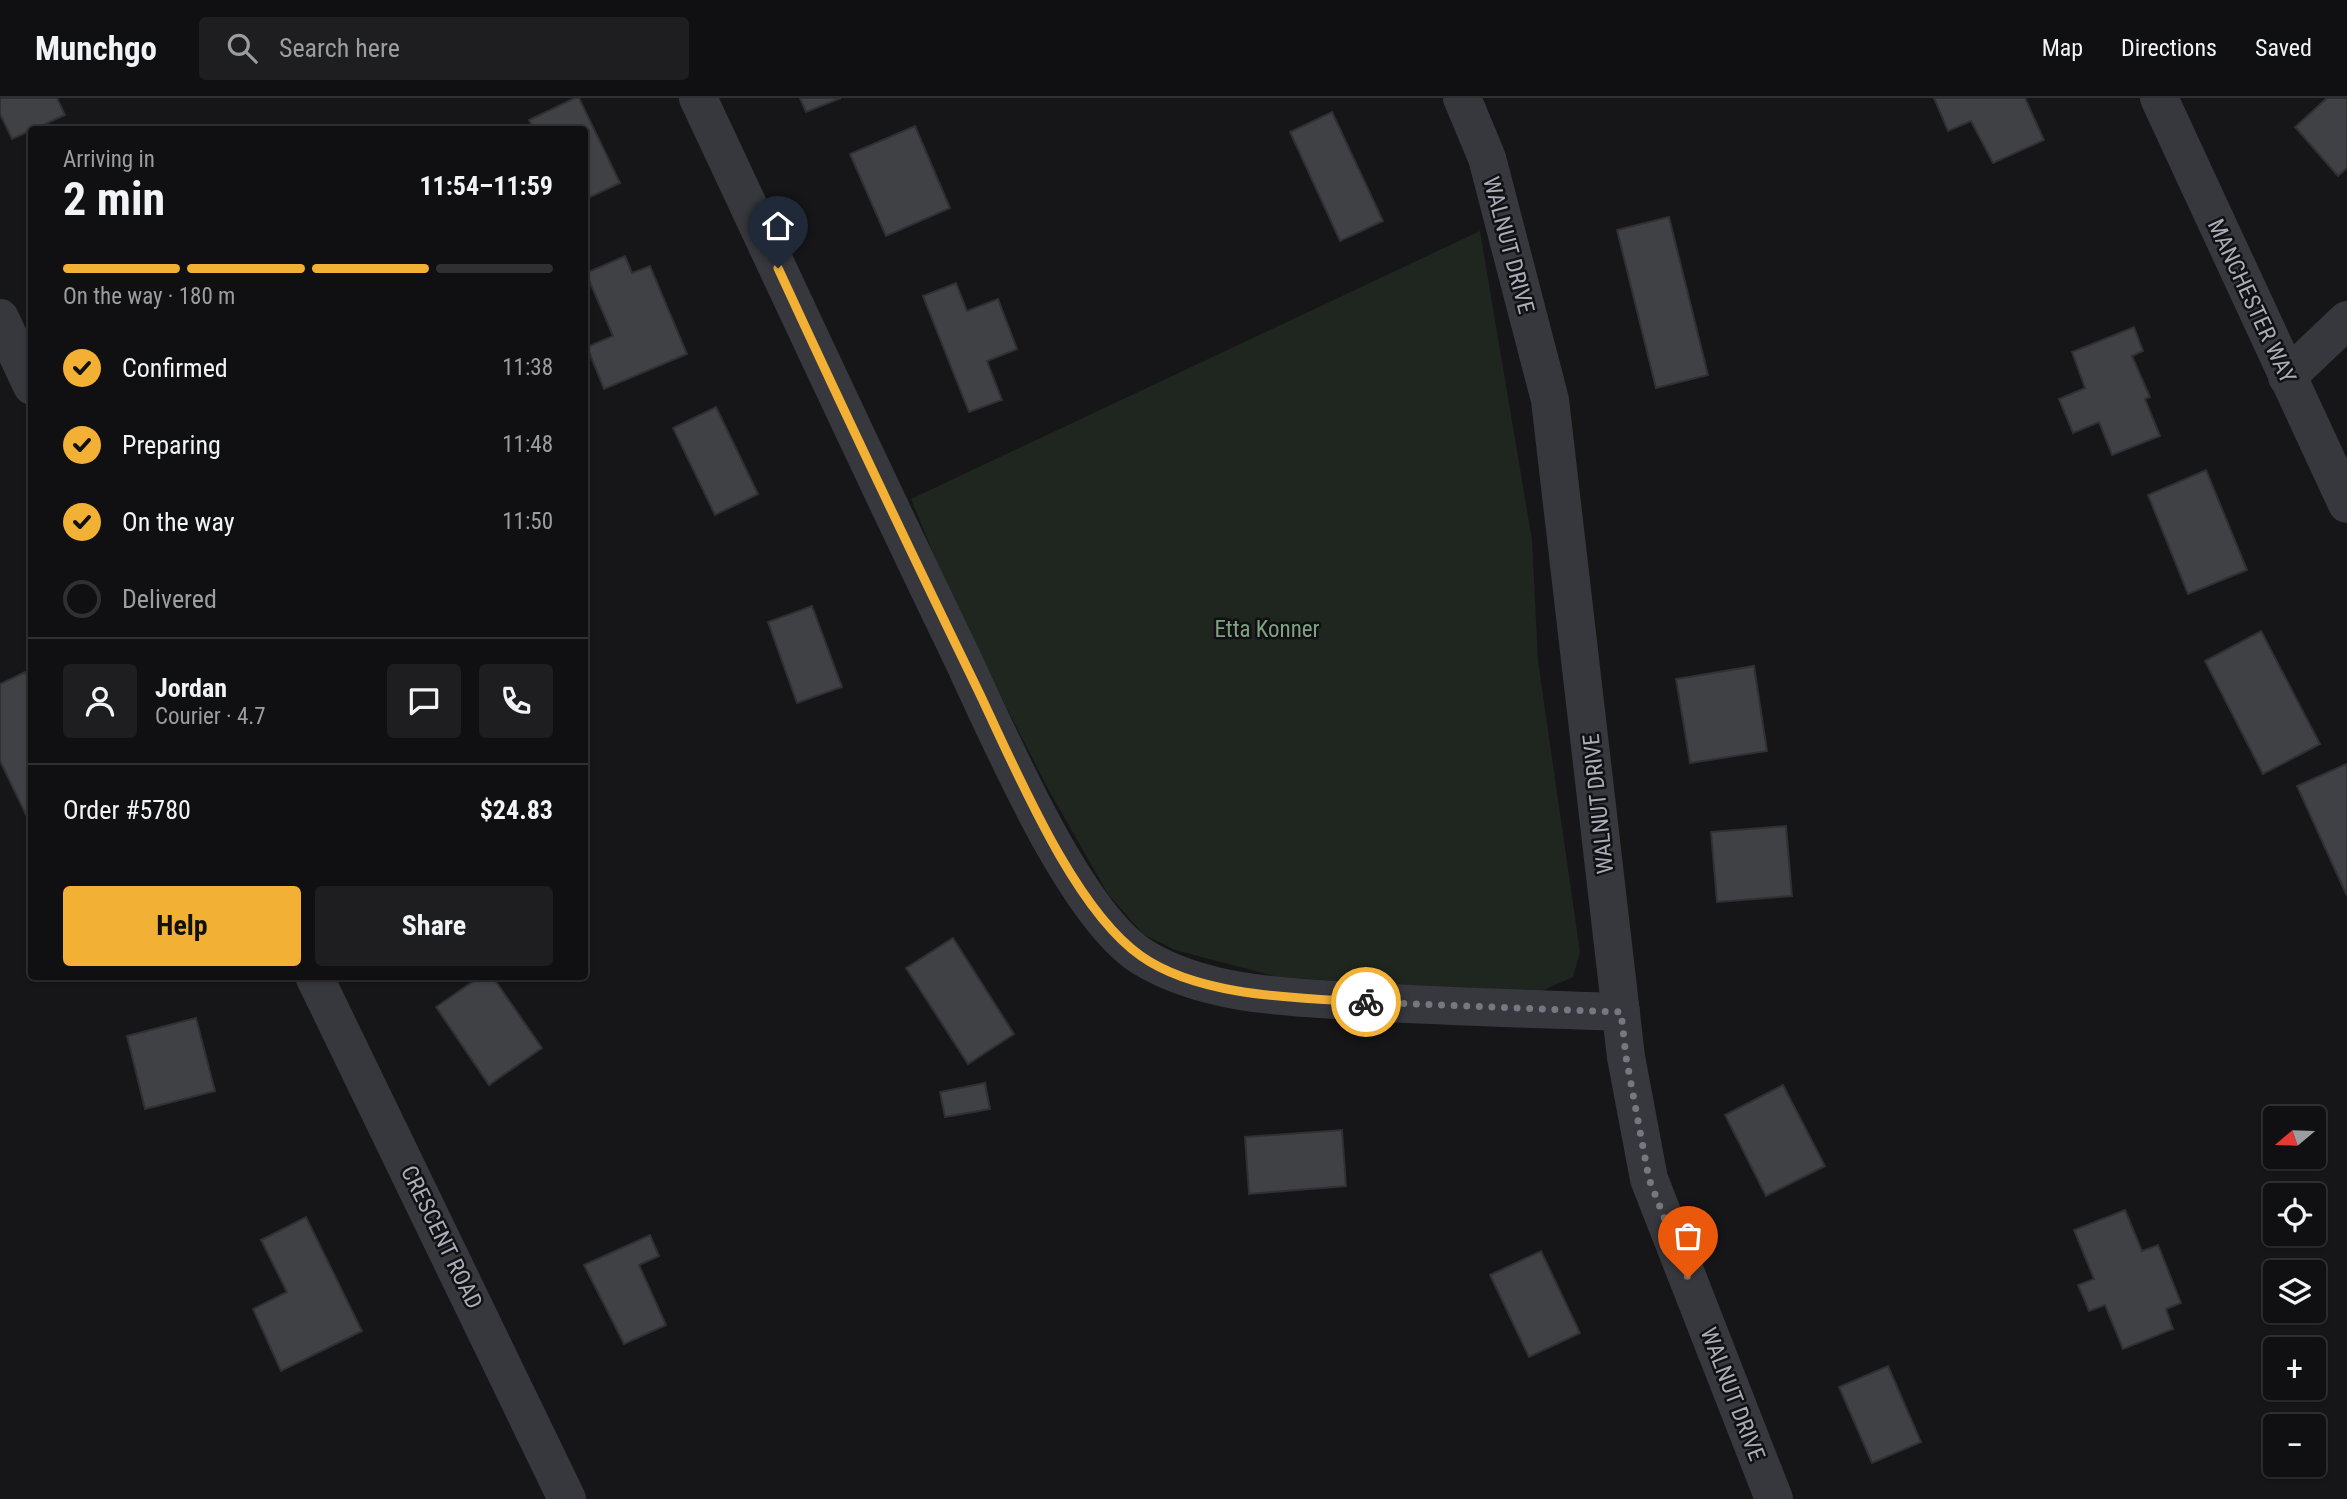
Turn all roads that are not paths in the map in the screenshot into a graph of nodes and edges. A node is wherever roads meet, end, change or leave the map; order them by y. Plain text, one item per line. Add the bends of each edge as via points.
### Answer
1 (698, 98) edge
2 (1462, 98) edge
3 (2159, 98) edge
4 (0, 318) edge
5 (2347, 320) edge
6 (2287, 377) junction
7 (28, 378) edge
8 (2347, 504) edge
9 (316, 980) edge
10 (1621, 1012) junction
11 (567, 1499) edge
12 (1774, 1499) edge

1 - 10 street via 1038,814 1099,917 1116,936 1143,958 1181,976 1242,990 1447,1007
2 - 10 street, WALNUT DRIVE via 1486,158 1550,400
3 - 6 street, MANCHESTER WAY
4 - 7 street
5 - 6 street
6 - 8 street, MANCHESTER WAY
9 - 11 street, CRESCENT ROAD
10 - 12 street, WALNUT DRIVE via 1649,1179

